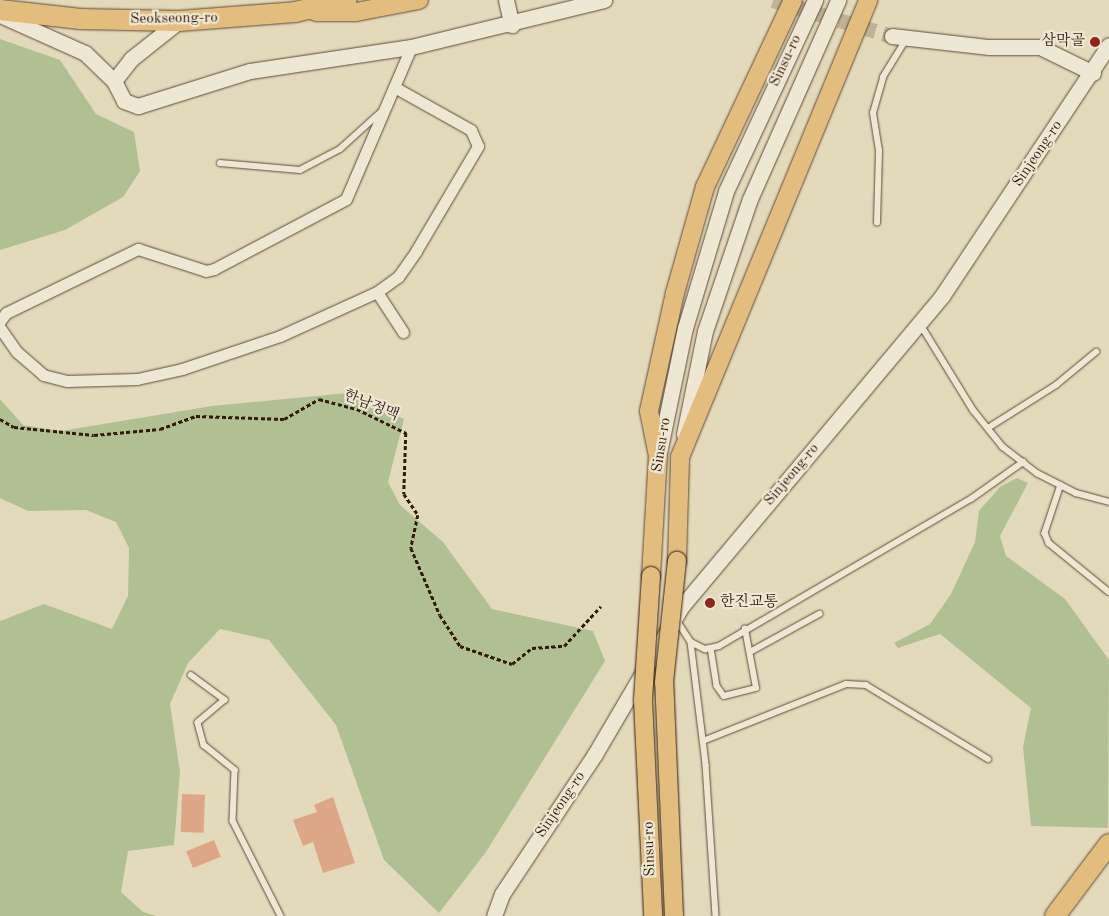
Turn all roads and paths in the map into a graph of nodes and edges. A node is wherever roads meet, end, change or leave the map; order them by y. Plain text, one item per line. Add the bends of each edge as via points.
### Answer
1 (347, 0) edge
2 (419, 0) edge
3 (604, 0) edge
4 (792, 0) edge
5 (815, 0) edge
6 (838, 0) edge
7 (868, 0) edge
8 (507, 2) edge
9 (0, 10) edge
10 (295, 12) junction
11 (0, 15) edge
12 (179, 21) junction
13 (512, 25) junction
14 (899, 37) joint
15 (1109, 45) edge
16 (411, 48) junction
17 (1093, 73) junction
18 (114, 81) junction
19 (394, 87) junction
20 (386, 108) junction
21 (220, 163) dead end
22 (877, 223) dead end
23 (377, 292) junction
24 (0, 321) edge
25 (920, 323) junction
26 (0, 328) edge
27 (403, 332) dead end
28 (1096, 352) dead end
29 (0, 419) edge
30 (988, 428) junction
31 (658, 456) junction
32 (680, 457) junction
33 (1023, 462) junction
34 (1061, 485) junction
35 (1109, 502) edge
36 (1109, 592) edge
37 (601, 606) dead end
38 (819, 614) dead end
39 (675, 617) junction
40 (745, 629) junction
41 (691, 642) junction
42 (711, 648) junction
43 (752, 651) junction
44 (191, 675) dead end
45 (703, 741) junction
46 (988, 759) dead end
47 (1109, 844) edge
48 (281, 916) edge
49 (494, 916) edge
50 (653, 916) edge
51 (674, 916) edge
52 (716, 916) edge
53 (1055, 916) edge

1 - 10 highway, Seokseong-ro
2 - 10 main road via 356,12
3 - 13 street
4 - 31 main road via 723,144 692,226 649,410
5 - 31 street, Sinsu-ro via 726,191 685,328
6 - 32 street, Sinsu-ro via 750,199 705,331
7 - 32 main road
8 - 13 street
9 - 12 highway, Seokseong-ro via 80,20
10 - 12 highway, Seokseong-ro
11 - 18 street via 84,53
12 - 18 street via 132,59
13 - 16 street
14 - 17 street via 989,47 1040,46
14 - 22 lane via 873,113 879,152
15 - 17 street, Sinjeong-ro
16 - 18 street via 250,71 153,104 124,101
16 - 19 street
17 - 25 street, Sinjeong-ro
19 - 20 street
19 - 23 street via 471,130 478,146 416,251 398,277
20 - 21 lane via 340,149 300,170
20 - 24 street via 351,191 327,212 206,271 138,249 6,313
23 - 26 street via 280,336 182,369 137,379 67,381 43,375 16,352
23 - 27 street
25 - 30 lane
25 - 39 street, Sinjeong-ro
28 - 30 lane via 1056,385
29 - 37 path, 한남정맥 via 14,427 94,436 160,429 196,416 284,419 319,399 357,409 406,433 404,494 418,515 411,548 440,614 460,646 512,664 532,648 564,646
30 - 33 lane
31 - 50 main road, Sinsu-ro, bridge via 643,700
32 - 51 main road, Sinsu-ro, bridge via 677,561 664,682
33 - 34 lane
33 - 40 lane via 971,499
34 - 35 lane
34 - 36 lane via 1045,533 1049,543
38 - 43 lane
39 - 41 lane
39 - 49 street, Sinjeong-ro via 595,754 502,894
40 - 42 lane
40 - 43 lane
41 - 42 lane
41 - 45 lane
42 - 43 lane via 717,686 724,696 732,698 756,688
44 - 48 lane via 224,700 198,723 204,745 235,770 232,821
45 - 46 lane via 846,684 866,685
45 - 52 lane
47 - 53 highway

